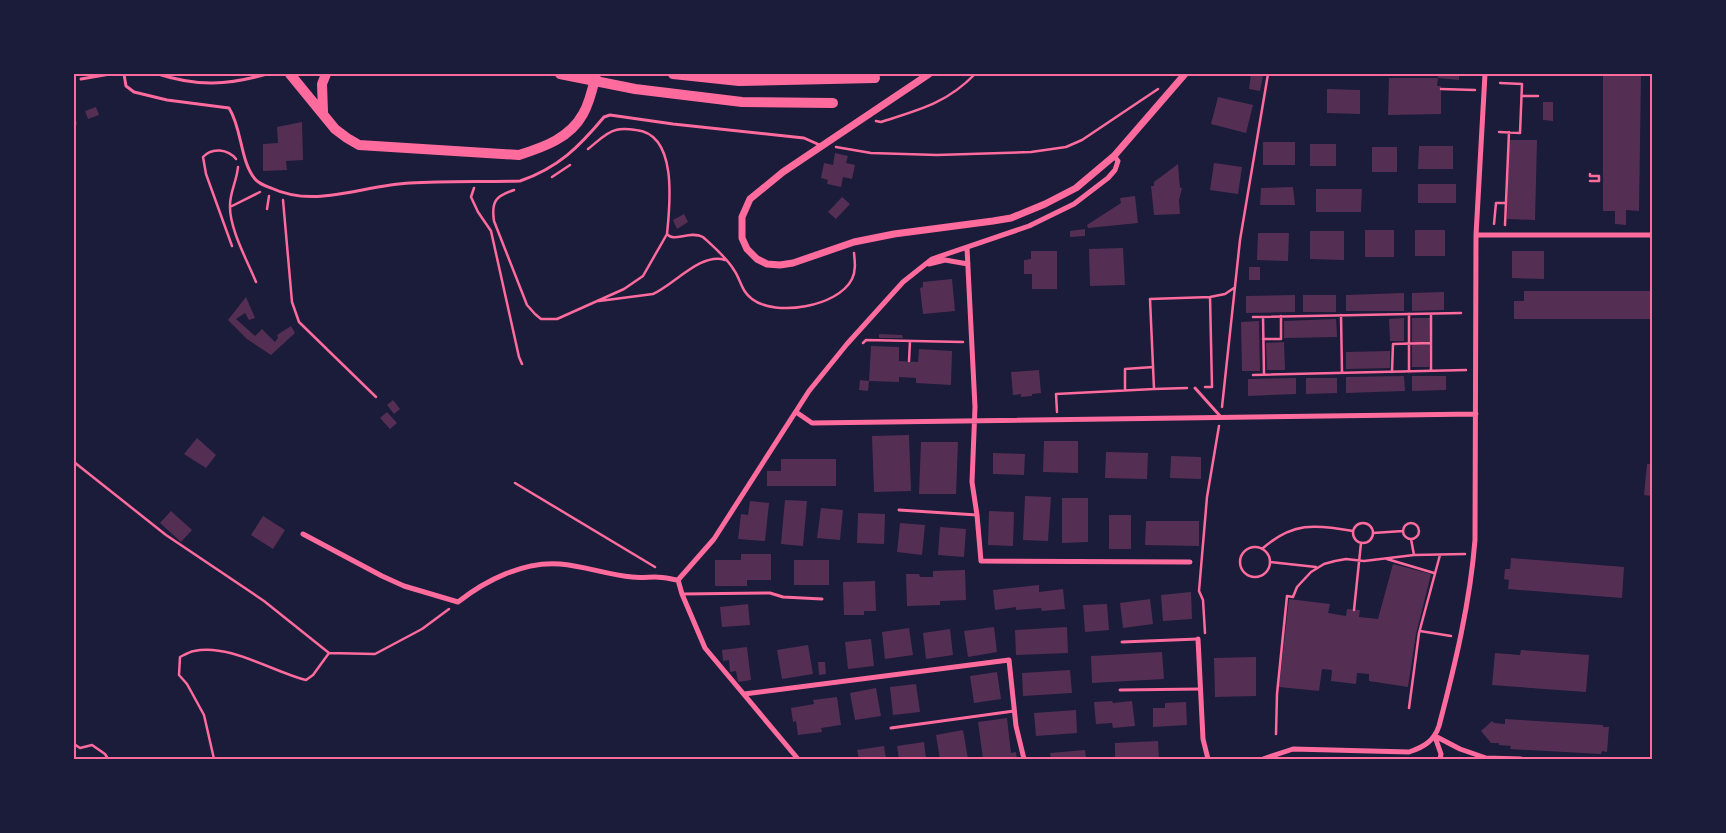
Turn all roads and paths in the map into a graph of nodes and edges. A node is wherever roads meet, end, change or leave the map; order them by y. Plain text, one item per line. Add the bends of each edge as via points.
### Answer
1 (110, 74) edge
2 (124, 74) edge
3 (158, 74) edge
4 (267, 74) edge
5 (290, 74) edge
6 (326, 74) edge
7 (560, 74) edge
8 (596, 74) edge
9 (673, 74) edge
10 (929, 74) edge
11 (975, 74) edge
12 (1185, 74) edge
13 (1268, 74) edge
14 (1485, 74) edge
15 (875, 78) dead end
16 (81, 79) dead end
17 (1500, 83) dead end
18 (1160, 87) dead end
19 (1441, 89) dead end
20 (1477, 90) dead end
21 (1522, 96) junction
22 (1538, 96) dead end
23 (834, 103) dead end
24 (74, 107) edge
25 (322, 112) junction
26 (871, 114) junction
27 (74, 125) edge
28 (1499, 132) dead end
29 (1509, 132) junction
30 (822, 146) junction
31 (587, 150) dead end
32 (1114, 156) junction
33 (576, 160) dead end
34 (1590, 174) dead end
35 (548, 179) dead end
36 (1590, 181) dead end
37 (476, 182) junction
38 (270, 187) junction
39 (519, 189) dead end
40 (282, 193) junction
41 (251, 197) dead end
42 (1506, 203) junction
43 (230, 207) junction
44 (267, 209) dead end
45 (1494, 224) dead end
46 (1505, 226) dead end
47 (667, 234) junction
48 (1476, 235) junction
49 (1652, 235) edge
50 (854, 242) junction
51 (232, 246) dead end
52 (966, 248) junction
53 (726, 261) junction
54 (968, 264) junction
55 (916, 272) junction
56 (256, 282) dead end
57 (1234, 288) junction
58 (1210, 297) junction
59 (594, 301) junction
60 (1461, 313) dead end
61 (1409, 314) junction
62 (1431, 314) junction
63 (1341, 315) junction
64 (1281, 316) junction
65 (1253, 317) dead end
66 (1263, 317) junction
67 (1263, 339) junction
68 (910, 341) junction
69 (962, 342) dead end
70 (864, 343) dead end
71 (1431, 343) junction
72 (1409, 344) junction
73 (910, 362) dead end
74 (522, 364) dead end
75 (1153, 366) junction
76 (1468, 370) dead end
77 (1431, 371) junction
78 (1392, 372) junction
79 (1409, 372) junction
80 (1342, 373) junction
81 (1264, 374) junction
82 (1253, 375) dead end
83 (1195, 388) junction
84 (1154, 389) junction
85 (1126, 391) junction
86 (376, 397) dead end
87 (1222, 410) dead end
88 (796, 412) junction
89 (1476, 414) junction
90 (1222, 418) junction
91 (1056, 421) junction
92 (974, 422) junction
93 (1219, 426) dead end
94 (74, 462) edge
95 (515, 483) dead end
96 (899, 510) dead end
97 (978, 515) junction
98 (1353, 531) junction
99 (1403, 531) junction
100 (1372, 533) junction
101 (303, 534) dead end
102 (1412, 539) junction
103 (1361, 543) junction
104 (1262, 549) junction
105 (1440, 554) junction
106 (1466, 554) dead end
107 (1414, 556) junction
108 (1386, 559) junction
109 (1359, 560) junction
110 (1190, 562) dead end
111 (1270, 562) junction
112 (656, 568) dead end
113 (1317, 568) junction
114 (1434, 573) dead end
115 (678, 580) junction
116 (682, 594) junction
117 (822, 599) dead end
118 (458, 602) junction
119 (1354, 610) dead end
120 (1420, 631) junction
121 (1205, 636) dead end
122 (1452, 636) dead end
123 (1198, 639) joint
124 (1122, 642) dead end
125 (329, 653) junction
126 (1200, 689) junction
127 (1120, 690) dead end
128 (744, 694) junction
129 (1408, 708) dead end
130 (1014, 711) junction
131 (891, 728) dead end
132 (1276, 734) dead end
133 (1435, 736) junction
134 (74, 744) edge
135 (108, 759) edge
136 (214, 759) edge
137 (798, 759) edge
138 (1024, 759) edge
139 (1208, 759) edge
140 (1263, 759) edge
141 (1440, 759) edge
142 (1521, 759) edge

1 - 16 lane
2 - 38 lane via 126,86 134,92 229,108 249,168 256,180
3 - 4 lane via 202,84 237,82
5 - 25 highway
6 - 25 highway via 322,84
7 - 23 highway via 635,89 742,102
8 - 25 highway via 583,115 559,139 520,155 359,145 335,130
9 - 15 highway via 739,81
10 - 26 street
11 - 26 path via 954,93 934,104 881,122 875,121
12 - 32 street
13 - 57 path
14 - 48 street
17 - 21 path via 1522,84
18 - 30 path via 1082,140 1066,147 1031,152 937,154 871,153
19 - 20 path
21 - 22 path
21 - 29 path via 1520,133
24 - 27 path
26 - 30 street
28 - 29 path
29 - 42 path
30 - 37 lane via 804,138 610,115 561,162 535,176 520,181
30 - 50 street via 750,199 742,217 742,238 757,259 780,265
31 - 47 path via 616,130 640,130 652,135 670,177
32 - 50 street via 1076,188 1020,215
32 - 52 street via 1118,162 1113,173 1074,204 1029,226
33 - 35 path
34 - 36 path via 1599,176 1599,181
37 - 40 lane via 384,185 316,197
37 - 74 path via 471,197 492,231
38 - 40 lane
38 - 44 path
39 - 59 path via 499,196 493,214 527,305 541,319 557,319
40 - 86 path via 292,302 299,322
41 - 43 path
42 - 45 path via 1496,203
42 - 46 path
43 - 51 path via 238,165 227,152 212,152 204,157 206,174
43 - 56 path via 239,242
47 - 53 path via 673,238 697,234
47 - 59 path via 643,276 624,289
48 - 49 street
48 - 89 street
50 - 53 path via 855,270 852,279 837,295 810,306 778,307 753,301 742,290
52 - 54 street
52 - 55 street via 932,259
53 - 59 path via 718,258 702,262 652,294
54 - 55 street via 937,261
54 - 92 street
55 - 88 street via 895,290 847,344
57 - 58 path
57 - 87 path
58 - 75 path via 1150,299
58 - 83 path via 1212,387
60 - 62 path
61 - 62 path
61 - 63 path
61 - 72 path
62 - 71 path
63 - 64 path
63 - 80 path
64 - 66 path
64 - 67 path via 1281,339
65 - 66 path
66 - 67 path
67 - 81 path
68 - 69 path
68 - 70 path via 866,340
68 - 73 path
71 - 72 path
71 - 77 path
72 - 78 path via 1393,344
72 - 79 path
75 - 84 path
75 - 85 path via 1125,369
76 - 77 path
77 - 79 path
78 - 79 path
78 - 80 path
80 - 81 path
81 - 82 path
83 - 84 path
83 - 90 lane
84 - 85 path
85 - 91 path via 1056,394
88 - 92 street via 812,423
88 - 115 street via 714,539
89 - 90 street
89 - 133 street via 1475,537 1471,581 1450,686
90 - 91 street
91 - 92 street
92 - 97 street via 972,482
93 - 121 path via 1207,497 1199,591 1203,600
94 - 125 path via 166,535 264,601
95 - 112 path
96 - 97 lane
97 - 110 street via 980,562
98 - 100 path via 1358,524 1364,523 1370,526
98 - 103 path via 1354,538
98 - 104 path via 1300,528 1283,534
99 - 100 path
99 - 102 path via 1406,538
99 - 102 path via 1409,523 1417,525 1419,533
100 - 103 path via 1369,540
101 - 118 street via 404,586
102 - 107 path
103 - 109 path
104 - 111 path
104 - 111 path via 1254,547 1244,552 1240,561 1242,570 1249,576 1258,577 1266,572
105 - 106 path
105 - 107 path
105 - 120 path
107 - 108 path
108 - 109 path
108 - 114 path
109 - 113 path via 1340,560
109 - 119 path
111 - 113 path
113 - 132 path via 1301,582 1293,597 1288,596
115 - 116 street
115 - 118 street via 633,578 548,564 506,574
116 - 117 lane via 770,593 782,597
116 - 128 street via 705,648
118 - 125 path via 422,629 375,654
120 - 122 path
120 - 129 path
123 - 124 lane
123 - 126 street
125 - 136 path via 306,680 218,650 194,651 180,657 180,675 204,715
126 - 127 lane
126 - 139 street via 1202,739
128 - 130 street via 1009,660
128 - 137 street
130 - 131 lane
130 - 138 street
133 - 140 street via 1409,752 1293,749
133 - 141 street
133 - 142 street via 1486,758
134 - 135 path via 80,748 92,745

